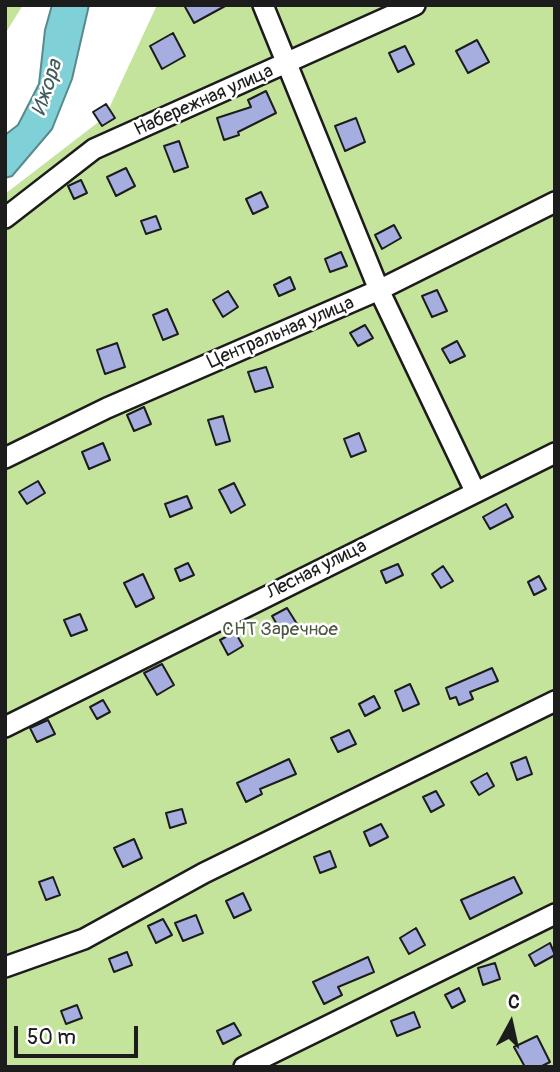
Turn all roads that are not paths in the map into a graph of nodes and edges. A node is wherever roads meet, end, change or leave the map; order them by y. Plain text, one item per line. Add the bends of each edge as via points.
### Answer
1 (264, 5) edge
2 (415, 5) edge
3 (287, 64) junction
4 (555, 202) edge
5 (5, 218) edge
6 (379, 290) junction
7 (555, 453) edge
8 (5, 458) edge
9 (475, 491) junction
10 (555, 701) edge
11 (5, 727) edge
12 (555, 914) edge
13 (5, 967) edge
14 (244, 1067) edge

1 - 3 street
2 - 3 street, Набережная улица
3 - 5 street, Набережная улица via 94,149
3 - 6 street
4 - 6 street, Центральная улица
6 - 8 street, Центральная улица via 107,408
6 - 9 street
7 - 9 street, Лесная улица
9 - 11 street, Лесная улица
10 - 13 street via 204,873 84,939
12 - 14 street

